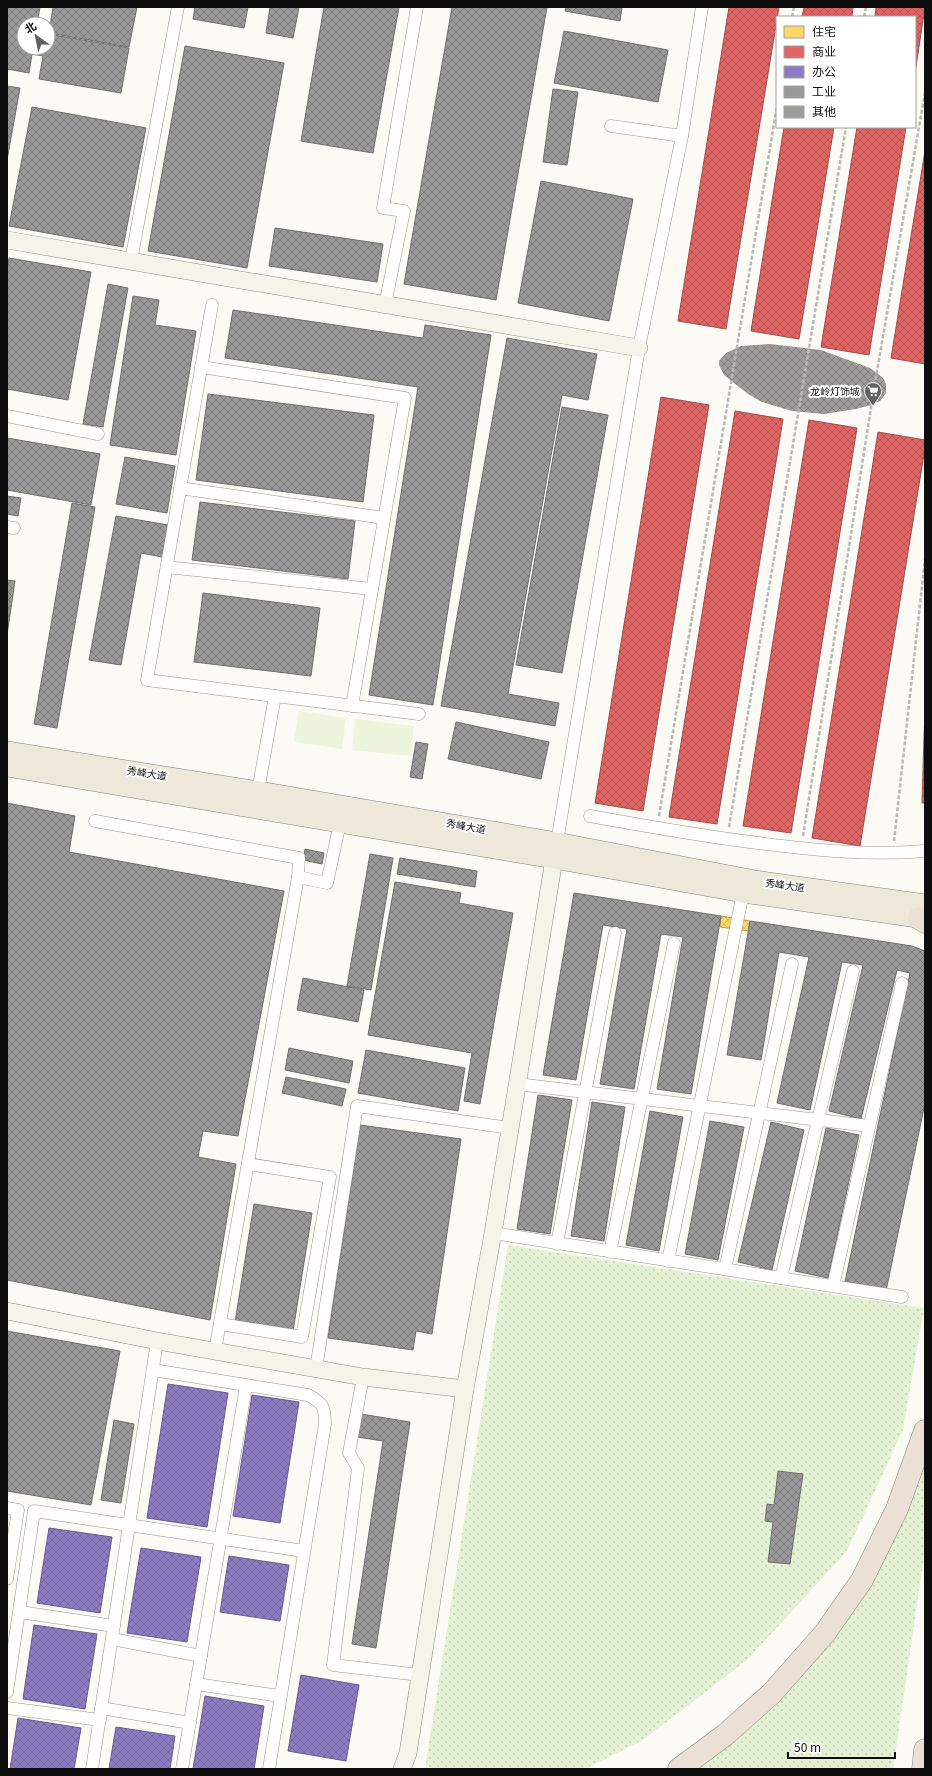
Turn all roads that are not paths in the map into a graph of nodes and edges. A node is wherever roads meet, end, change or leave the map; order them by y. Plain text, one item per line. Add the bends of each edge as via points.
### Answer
1 (178, 7) edge
2 (417, 7) edge
3 (702, 7) edge
4 (611, 126) dead end
5 (682, 136) junction
6 (7, 240) edge
7 (131, 261) junction
8 (212, 305) dead end
9 (385, 305) junction
10 (639, 348) junction
11 (201, 367) junction
12 (7, 416) edge
13 (98, 434) dead end
14 (180, 488) junction
15 (384, 518) junction
16 (167, 566) junction
17 (372, 589) junction
18 (275, 696) junction
19 (352, 706) junction
20 (419, 714) dead end
21 (7, 751) edge
22 (7, 767) edge
23 (258, 791) junction
24 (590, 816) dead end
25 (95, 821) dead end
26 (340, 823) junction
27 (556, 850) junction
28 (925, 851) edge
29 (298, 877) junction
30 (743, 893) junction
31 (923, 912) edge
32 (615, 933) dead end
33 (674, 943) dead end
34 (792, 964) dead end
35 (853, 971) dead end
36 (902, 983) dead end
37 (517, 1084) junction
38 (586, 1092) junction
39 (642, 1099) junction
40 (700, 1106) junction
41 (760, 1113) junction
42 (818, 1120) junction
43 (869, 1126) junction
44 (510, 1128) junction
45 (248, 1164) junction
46 (493, 1233) junction
47 (557, 1244) junction
48 (610, 1252) junction
49 (668, 1261) junction
50 (725, 1270) junction
51 (781, 1278) junction
52 (833, 1286) junction
53 (902, 1297) dead end
54 (7, 1311) edge
55 (220, 1324) junction
56 (157, 1341) junction
57 (215, 1351) junction
58 (316, 1369) junction
59 (153, 1370) junction
60 (363, 1377) junction
61 (246, 1386) junction
62 (465, 1389) junction
63 (925, 1431) edge
64 (7, 1508) edge
65 (129, 1525) junction
66 (221, 1539) junction
67 (304, 1551) junction
68 (7, 1579) edge
69 (20, 1612) junction
70 (114, 1626) junction
71 (112, 1639) junction
72 (201, 1656) junction
73 (420, 1675) junction
74 (196, 1684) junction
75 (7, 1692) edge
76 (280, 1696) junction
77 (7, 1708) edge
78 (101, 1708) junction
79 (100, 1720) junction
80 (190, 1723) junction
81 (925, 1750) edge
82 (92, 1769) edge
83 (182, 1769) edge
84 (269, 1769) edge
85 (402, 1769) edge
86 (679, 1769) edge
87 (923, 1769) edge

1 - 7 street
2 - 9 street via 383,208 404,211
3 - 5 street
4 - 5 street
5 - 10 street
6 - 7 street
7 - 9 street
8 - 11 street
9 - 10 street
10 - 27 street
11 - 14 street
11 - 15 street via 405,398
12 - 13 street
14 - 15 street
14 - 16 street
15 - 17 street
16 - 17 street
16 - 18 street via 147,680
17 - 19 street
18 - 19 street
18 - 23 street
19 - 20 street
21 - 23 main road, 秀峰大道
22 - 26 main road, 秀峰大道
23 - 27 main road, 秀峰大道
24 - 28 street via 727,839 801,848 892,854
25 - 29 street via 299,858
26 - 27 main road, 秀峰大道
26 - 29 street via 327,883
27 - 30 main road, 秀峰大道
27 - 31 main road, 秀峰大道 via 755,880
27 - 37 street
29 - 45 street
30 - 31 main road, 秀峰大道
30 - 40 street
32 - 38 street
33 - 39 street
34 - 41 street
35 - 42 street
36 - 43 street
37 - 38 street
37 - 44 street
38 - 39 street
38 - 47 street
39 - 40 street
39 - 48 street
40 - 41 street
40 - 49 street
41 - 42 street
41 - 50 street
42 - 43 street
42 - 51 street
43 - 52 street
44 - 46 street
44 - 58 street via 357,1106
45 - 55 street
45 - 55 street via 330,1177 302,1338
46 - 47 street
46 - 62 street
47 - 48 street
48 - 49 street
49 - 50 street
50 - 51 street
51 - 52 street
52 - 53 street
54 - 56 street
55 - 57 street
56 - 57 street
56 - 59 street
57 - 58 street
58 - 60 street
59 - 61 street
59 - 65 street
60 - 62 street
60 - 73 street via 349,1453 358,1468 333,1665
61 - 66 street
61 - 67 street via 308,1395 319,1401 325,1410 325,1424
62 - 73 street
63 - 86 highway via 897,1509 862,1580 825,1633 772,1693 725,1735
64 - 68 street via 18,1510
65 - 66 street
65 - 69 street via 34,1511
65 - 70 street
66 - 67 street
66 - 72 street
67 - 76 street
69 - 70 street
69 - 75 street
70 - 71 street
71 - 72 street
71 - 78 street
72 - 74 street
73 - 85 street via 408,1753
74 - 76 street
74 - 80 street
76 - 84 street
77 - 79 street
78 - 79 street
78 - 80 street
79 - 82 street
80 - 83 street
81 - 87 highway

